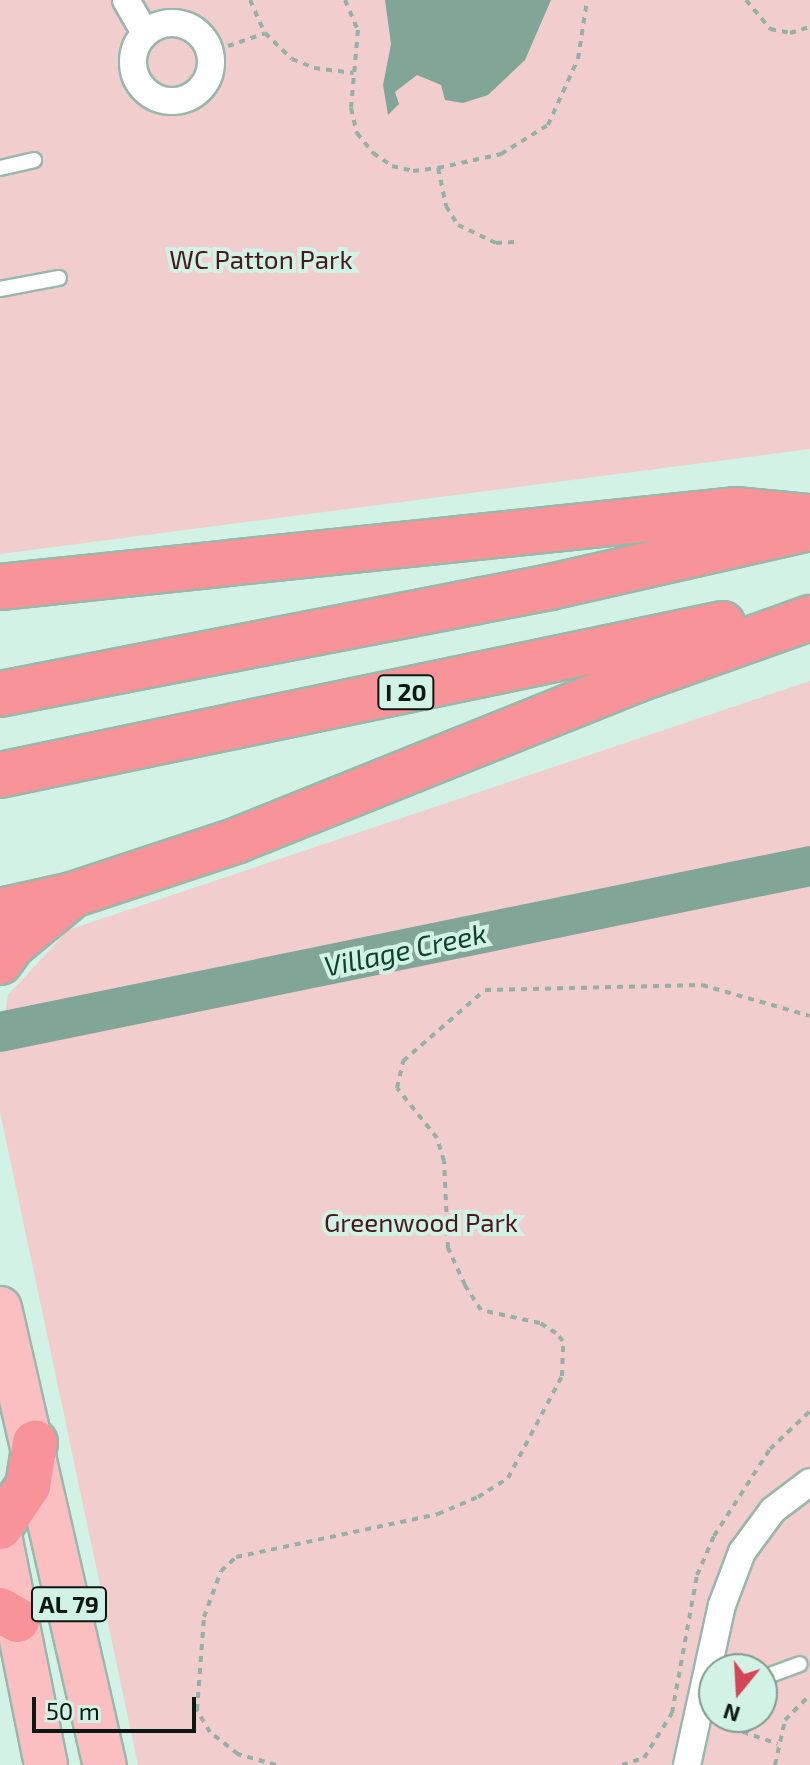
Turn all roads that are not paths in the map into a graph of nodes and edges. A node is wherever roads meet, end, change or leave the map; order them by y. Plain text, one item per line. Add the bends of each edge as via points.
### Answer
1 (126, 0) edge
2 (145, 33) dead end
3 (34, 160) dead end
4 (0, 168) edge
5 (59, 278) dead end
6 (0, 289) edge
7 (810, 517) edge
8 (810, 528) edge
9 (0, 587) edge
10 (810, 604) edge
11 (810, 618) edge
12 (0, 694) edge
13 (0, 775) edge
14 (72, 895) junction
15 (0, 911) edge
16 (0, 962) edge
17 (0, 1308) edge
18 (35, 1443) junction
19 (810, 1482) edge
20 (0, 1527) edge
21 (0, 1535) edge
22 (9, 1615) edge
23 (714, 1653) edge
24 (800, 1664) dead end
25 (778, 1672) edge
26 (698, 1716) edge
27 (46, 1765) edge
28 (105, 1765) edge
29 (687, 1765) edge

1 - 2 street
3 - 4 lane
5 - 6 lane
7 - 9 highway via 735,510
8 - 12 highway via 550,587
10 - 13 highway, I 20
11 - 14 highway via 636,680 238,840
14 - 15 highway
14 - 16 highway via 12,945
17 - 18 main road, AL 79
18 - 20 highway via 28,1486
18 - 28 main road, AL 79
19 - 23 street via 773,1510 742,1552 722,1605
21 - 22 main road, AL 79
22 - 27 main road, AL 79
24 - 25 lane
26 - 29 street

